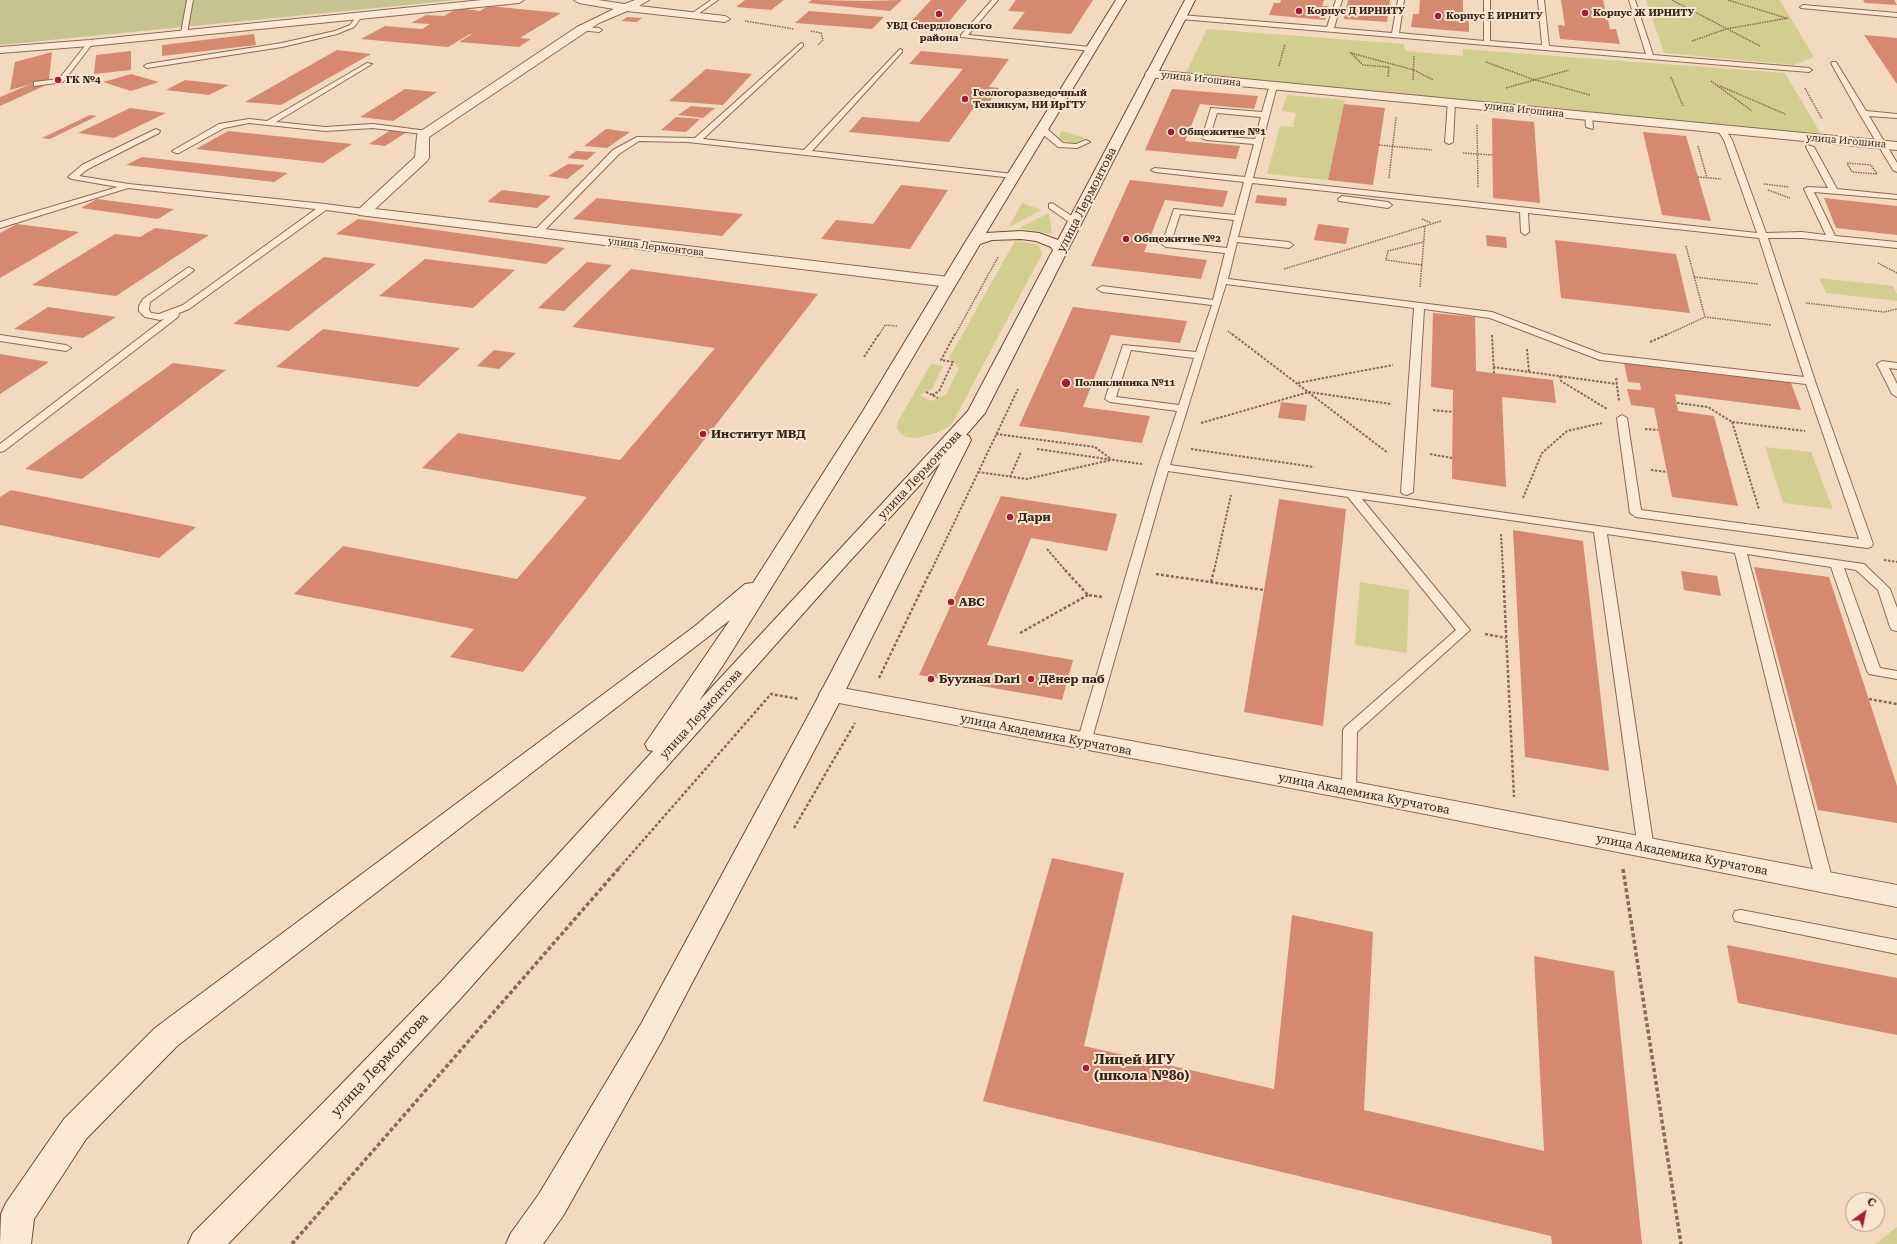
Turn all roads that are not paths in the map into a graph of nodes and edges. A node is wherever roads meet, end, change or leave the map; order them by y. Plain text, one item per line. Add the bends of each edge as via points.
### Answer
1 (190, 0) edge
2 (519, 0) edge
3 (579, 0) edge
4 (644, 0) edge
5 (715, 0) edge
6 (995, 0) edge
7 (1121, 0) edge
8 (1190, 0) edge
9 (1339, 0) edge
10 (1401, 0) edge
11 (1487, 0) edge
12 (1541, 0) edge
13 (1632, 0) edge
14 (1803, 7) dead end
15 (627, 8) junction
16 (1897, 14) edge
17 (360, 15) junction
18 (693, 15) junction
19 (1181, 17) junction
20 (725, 19) road end
21 (581, 29) junction
22 (1330, 29) junction
23 (598, 30) dead end
24 (184, 33) junction
25 (1395, 35) junction
26 (90, 43) junction
27 (1487, 43) junction
28 (801, 45) dead end
29 (1091, 48) junction
30 (1546, 48) junction
31 (0, 50) edge
32 (900, 51) dead end
33 (1650, 54) junction
34 (1834, 63) dead end
35 (369, 64) dead end
36 (147, 66) dead end
37 (1809, 70) dead end
38 (1151, 74) junction
39 (37, 84) dead end
40 (1273, 86) junction
41 (1451, 103) junction
42 (1863, 113) junction
43 (1266, 115) junction
44 (1897, 116) edge
45 (268, 123) junction
46 (1721, 129) junction
47 (1042, 130) junction
48 (156, 131) dead end
49 (428, 133) junction
50 (697, 141) junction
51 (1086, 142) dead end
52 (1259, 142) junction
53 (1449, 142) dead end
54 (1882, 145) junction
55 (1897, 146) edge
56 (1810, 148) dead end
57 (176, 151) dead end
58 (806, 154) junction
59 (1155, 170) dead end
60 (1897, 170) edge
61 (1013, 176) junction
62 (1249, 180) junction
63 (129, 186) junction
64 (1329, 189) junction
65 (1834, 191) junction
66 (1897, 197) edge
67 (1388, 205) dead end
68 (1052, 206) dead end
69 (325, 207) junction
70 (1524, 211) junction
71 (364, 212) junction
72 (1239, 218) junction
73 (1075, 222) junction
74 (0, 225) edge
75 (538, 232) junction
76 (1526, 232) dead end
77 (1762, 236) junction
78 (1832, 238) junction
79 (1233, 239) junction
80 (973, 241) junction
81 (1289, 245) dead end
82 (1897, 245) edge
83 (1061, 250) junction
84 (1230, 251) junction
85 (189, 270) dead end
86 (1223, 281) junction
87 (949, 282) junction
88 (1102, 289) dead end
89 (1217, 303) junction
90 (1419, 305) junction
91 (186, 307) junction
92 (0, 338) edge
93 (66, 348) dead end
94 (1200, 356) junction
95 (1897, 366) edge
96 (1810, 381) junction
97 (1897, 394) edge
98 (1183, 409) junction
99 (976, 413) junction
100 (1622, 418) road end
101 (0, 449) edge
102 (1164, 467) junction
103 (1407, 492) dead end
104 (1352, 494) junction
105 (1600, 530) junction
106 (1740, 550) junction
107 (1836, 563) junction
108 (770, 574) junction
109 (1897, 627) edge
110 (1897, 675) edge
111 (828, 699) junction
112 (1084, 742) junction
113 (1348, 790) junction
114 (1646, 849) junction
115 (550, 880) junction
116 (1825, 882) junction
117 (1897, 896) edge
118 (1741, 916) dead end
119 (1897, 947) edge
120 (14, 1244) edge
121 (205, 1244) edge
122 (523, 1244) edge

1 - 24 lane
2 - 17 main road
3 - 15 main road
4 - 15 main road
5 - 18 lane
6 - 29 lane via 963,36
7 - 29 main road, улица Лермонтова
8 - 19 main road, улица Лермонтова
9 - 22 lane
10 - 25 lane
11 - 27 lane
12 - 30 lane
13 - 33 lane
14 - 16 lane
15 - 18 main road
15 - 21 main road
17 - 24 main road
17 - 36 lane via 352,26 282,45
18 - 20 main road
19 - 22 lane
19 - 38 main road, улица Лермонтова
21 - 23 lane
21 - 49 main road
22 - 25 lane
24 - 26 main road
25 - 27 lane
26 - 31 main road
26 - 39 lane via 60,81
27 - 30 lane
28 - 50 lane
29 - 47 main road, улица Лермонтова
30 - 33 lane
32 - 58 lane
33 - 37 lane
34 - 42 lane
35 - 45 lane
38 - 40 main road, улица Игошина
38 - 73 main road, улица Лермонтова
40 - 41 main road, улица Игошина
40 - 43 lane
41 - 46 main road, улица Игошина via 1589,121
41 - 53 lane
42 - 44 lane
42 - 54 lane
43 - 52 lane
43 - 52 lane via 1214,110 1206,138
45 - 49 lane via 325,129 373,126
45 - 57 lane via 249,121 222,126
46 - 54 main road, улица Игошина
46 - 77 lane via 1728,140
47 - 51 lane via 1061,145 1077,146
47 - 61 main road, улица Лермонтова
48 - 63 lane via 85,167 72,177
49 - 71 main road via 423,136 422,158
50 - 58 lane
50 - 75 lane via 637,139 630,142 616,152
52 - 62 lane
54 - 55 main road, улица Игошина
54 - 60 lane
56 - 65 lane
58 - 61 lane
59 - 62 lane
61 - 80 main road, улица Лермонтова
62 - 64 lane
62 - 72 lane
63 - 69 lane
63 - 74 lane
64 - 67 lane via 1327,198
64 - 70 lane
65 - 66 lane
65 - 78 lane via 1808,189
68 - 73 lane
69 - 71 lane
69 - 91 lane
70 - 76 lane
70 - 77 lane
71 - 75 main road, улица Лермонтова
72 - 79 lane
72 - 84 lane via 1177,211 1166,244
73 - 83 main road, улица Лермонтова
75 - 87 main road, улица Лермонтова
77 - 78 lane via 1802,235
77 - 96 lane
78 - 82 lane
79 - 81 lane
79 - 84 lane
80 - 83 main road via 992,236 1021,235 1039,237 1056,244
80 - 87 main road, улица Лермонтова
83 - 99 main road, улица Лермонтова
84 - 86 lane
85 - 91 lane via 146,301 144,311 152,317 160,317
86 - 89 lane
86 - 90 lane
87 - 108 main road, улица Лермонтова
88 - 89 lane
89 - 94 lane
90 - 96 lane via 1492,315 1600,357
90 - 103 lane
91 - 101 lane
92 - 93 lane
94 - 98 lane
94 - 98 lane via 1127,347 1110,399
95 - 97 lane via 1882,364
96 - 100 lane via 1867,544 1636,512
98 - 102 lane
99 - 111 main road
99 - 115 main road, улица Лермонтова
102 - 104 lane
102 - 112 lane
104 - 105 lane
104 - 113 lane via 1463,630 1350,730
105 - 106 lane
105 - 114 lane
106 - 107 lane
106 - 116 lane
107 - 109 lane via 1860,567 1884,590
107 - 110 lane via 1874,672
108 - 115 main road, улица Лермонтова via 686,705
108 - 120 main road via 703,631 166,1037 74,1129 18,1214
111 - 112 main road, улица Академика Курчатова
111 - 122 main road via 650,1033 551,1205
112 - 113 main road, улица Академика Курчатова
113 - 114 main road, улица Академика Курчатова
114 - 116 main road, улица Академика Курчатова
115 - 121 main road, улица Лермонтова via 451,990
116 - 117 main road, улица Академика Курчатова
118 - 119 lane

